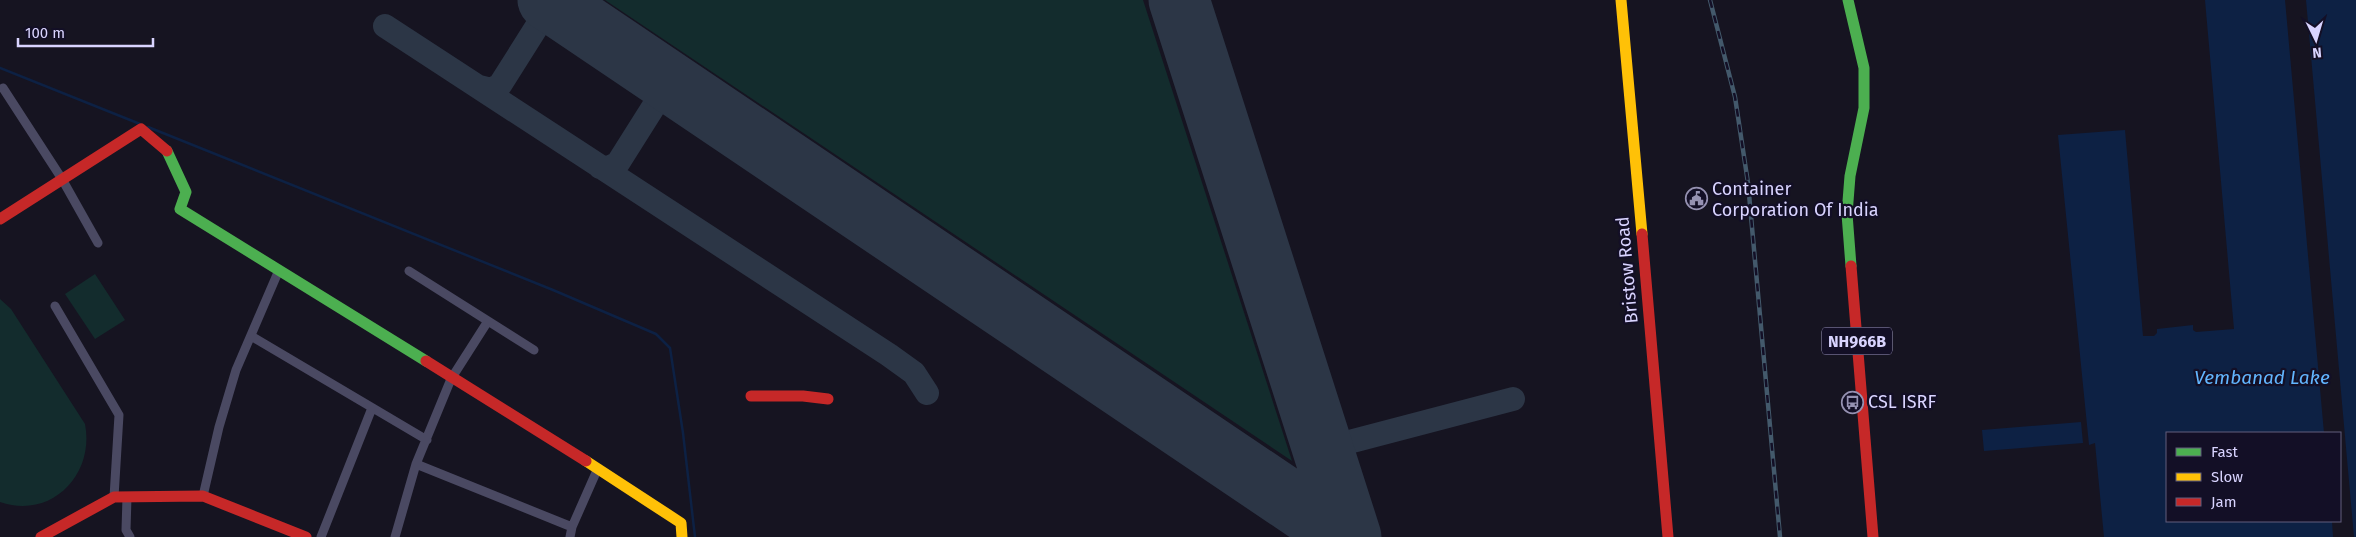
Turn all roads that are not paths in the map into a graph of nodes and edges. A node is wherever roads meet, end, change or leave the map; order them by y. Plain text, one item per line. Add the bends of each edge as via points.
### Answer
1 (1621, 0) edge
2 (1848, 0) edge
3 (3, 88) dead end
4 (62, 180) junction
5 (0, 219) edge
6 (98, 243) dead end
7 (279, 270) junction
8 (409, 272) dead end
9 (55, 306) dead end
10 (488, 321) junction
11 (251, 336) junction
12 (534, 350) dead end
13 (451, 379) junction
14 (751, 396) dead end
15 (828, 399) dead end
16 (372, 408) junction
17 (427, 440) junction
18 (416, 464) junction
19 (598, 468) junction
20 (127, 496) junction
21 (203, 496) junction
22 (114, 497) junction
23 (571, 532) edge
24 (396, 535) edge
25 (41, 537) edge
26 (130, 537) edge
27 (306, 537) edge
28 (321, 537) edge
29 (406, 537) edge
30 (682, 537) edge
31 (1668, 537) edge
32 (1873, 537) edge

1 - 31 main road, Bristow Road
2 - 32 main road, NH966B via 1864,68 1864,108 1850,176 1847,214
3 - 4 street
4 - 5 main road
4 - 6 street
4 - 7 main road via 141,129 168,152 186,192 180,209
7 - 11 street
7 - 13 main road
8 - 10 street
9 - 22 street via 119,415
10 - 12 street
10 - 13 street
11 - 16 street
11 - 21 street via 236,370
13 - 17 street
13 - 19 main road
14 - 15 main road
16 - 17 street
16 - 28 street
17 - 18 street
18 - 23 street
18 - 24 street
19 - 23 street
19 - 30 main road via 681,523
20 - 21 main road
20 - 22 main road
20 - 26 street via 126,530
21 - 27 main road
22 - 25 main road
24 - 29 street

